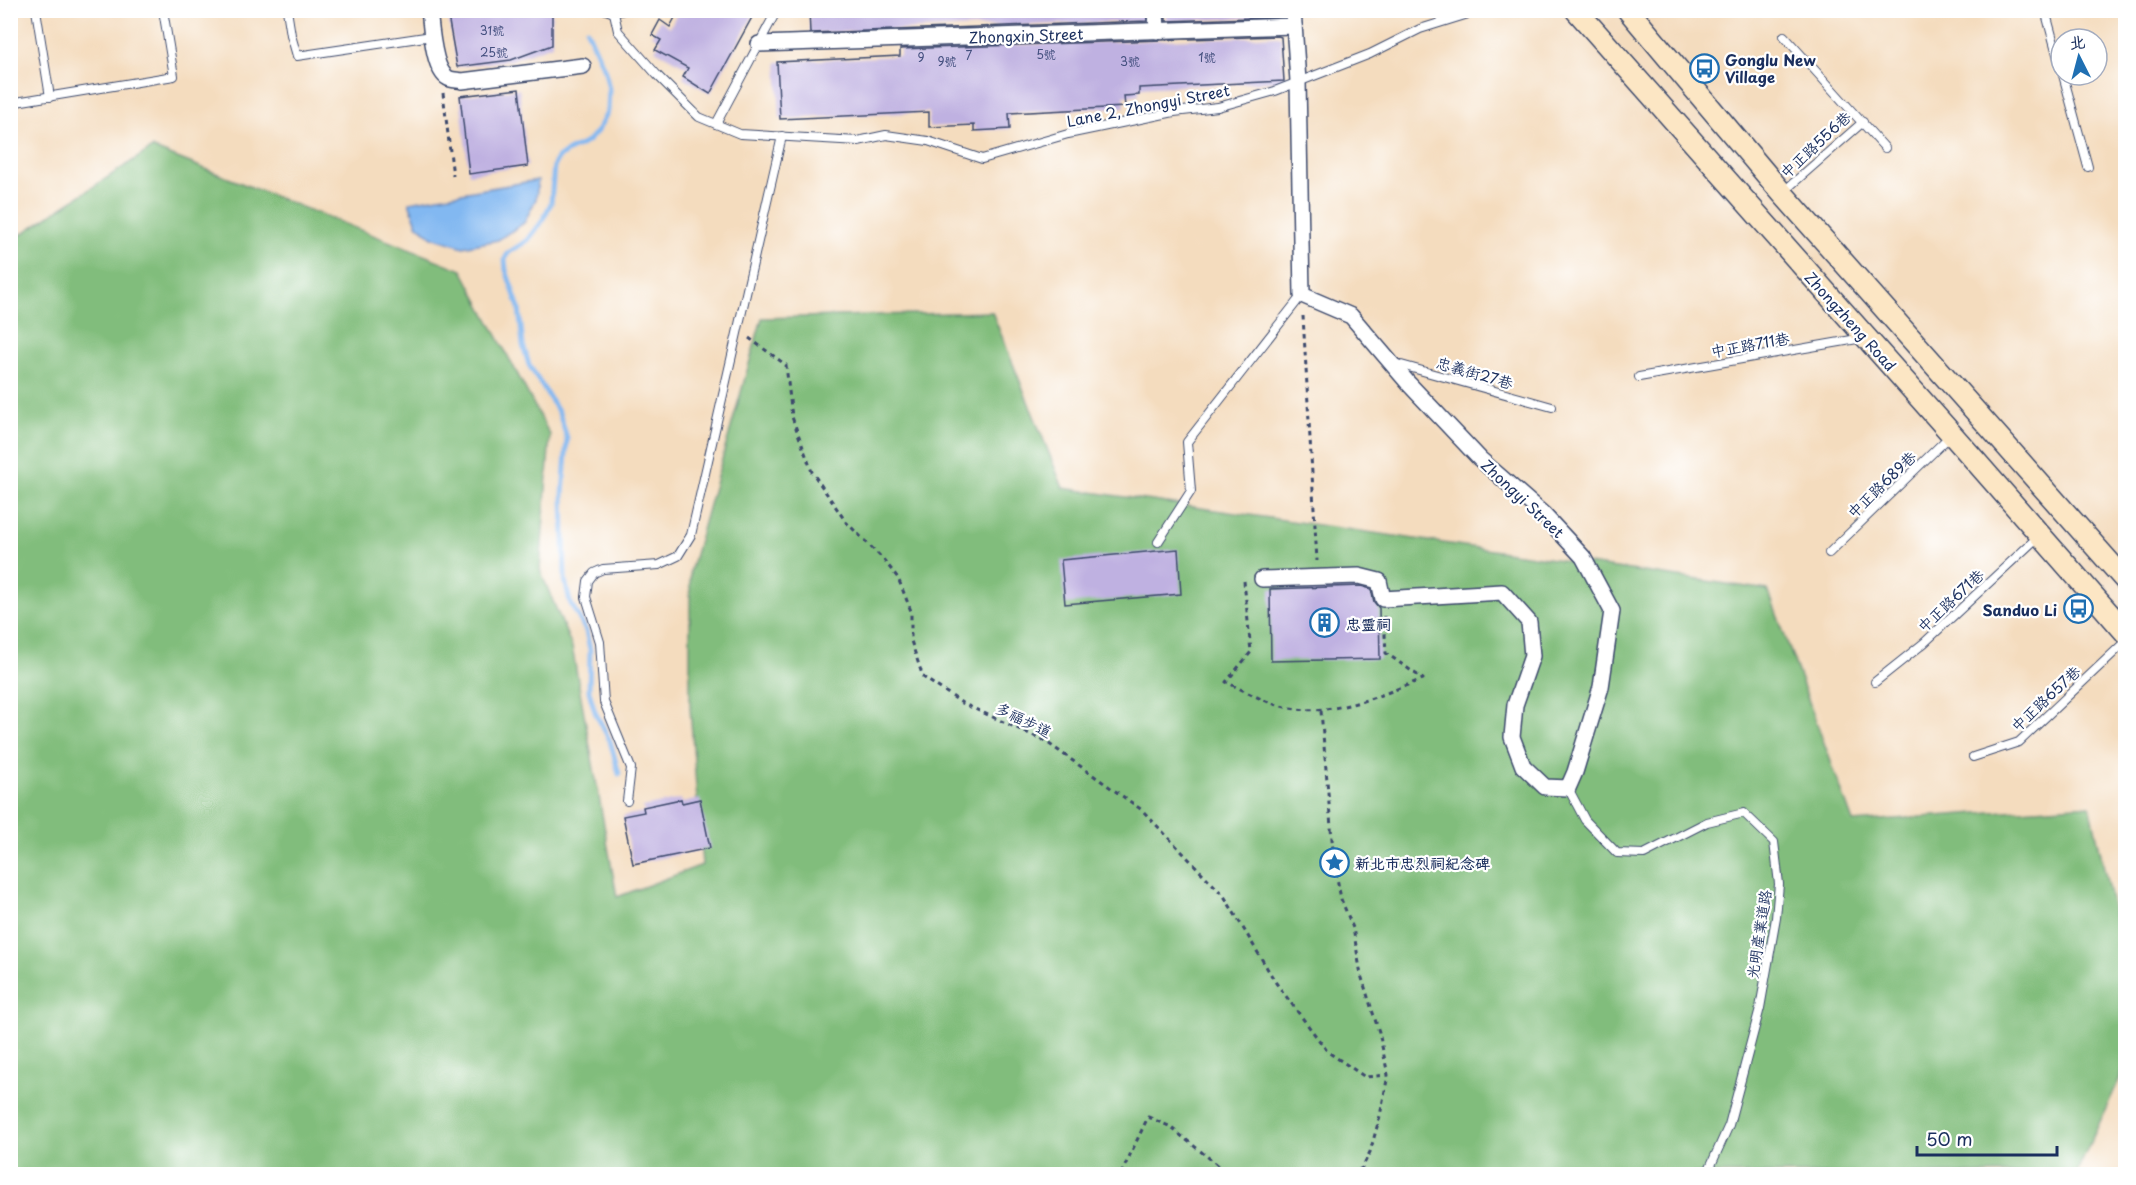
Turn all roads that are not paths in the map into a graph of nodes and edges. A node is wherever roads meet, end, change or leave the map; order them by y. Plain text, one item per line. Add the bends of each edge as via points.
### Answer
1 (36, 10) edge
2 (163, 10) edge
3 (287, 10) edge
4 (429, 10) edge
5 (777, 10) edge
6 (1156, 10) edge
7 (1293, 10) edge
8 (1481, 10) edge
9 (1576, 10) edge
10 (1628, 10) edge
11 (2044, 10) edge
12 (625, 11) edge
13 (610, 12) edge
14 (1294, 27) junction
15 (2049, 27) edge
16 (1157, 31) junction
17 (432, 36) junction
18 (1784, 36) dead end
19 (759, 44) junction
20 (583, 66) dead end
21 (1298, 81) junction
22 (2066, 87) edge
23 (50, 97) junction
24 (10, 104) edge
25 (1863, 122) junction
26 (716, 124) junction
27 (782, 136) junction
28 (1885, 148) dead end
29 (2088, 167) dead end
30 (1782, 193) junction
31 (1302, 295) junction
32 (1865, 337) junction
33 (1391, 363) junction
34 (1640, 377) dead end
35 (1552, 407) dead end
36 (1952, 435) junction
37 (2040, 535) junction
38 (1158, 542) dead end
39 (1829, 553) dead end
40 (1262, 579) road end
41 (2126, 581) edge
42 (2126, 633) edge
43 (2126, 641) edge
44 (1875, 682) dead end
45 (1973, 757) dead end
46 (1568, 788) junction
47 (627, 801) dead end
48 (1707, 1174) edge

1 - 23 lane
2 - 23 lane via 174,76
3 - 17 lane via 297,56
4 - 17 street
5 - 19 lane
6 - 16 street
7 - 14 street
8 - 21 lane, Lane 2, Zhongyi Street via 1420,29 1370,54
9 - 32 main road, Zhongzheng Road
10 - 30 main road
11 - 15 lane
12 - 13 lane
13 - 26 lane, Lane 2, Zhongyi Street via 618,31 657,75 699,117
14 - 16 street, Zhongxin Street
14 - 21 street
16 - 19 street, Zhongxin Street
17 - 20 street via 441,70 447,78 462,81
18 - 25 lane, 中正路556巷
19 - 26 lane
21 - 27 lane, Lane 2, Zhongyi Street via 1218,107 1105,125 982,159 928,141 886,135 858,141
21 - 31 street
22 - 29 lane
23 - 24 lane
25 - 28 lane
25 - 30 lane, 中正路556巷
26 - 27 lane, Lane 2, Zhongyi Street via 740,134
27 - 47 lane via 691,536 678,556 659,565 603,569 588,582 586,597 600,642 604,702 631,768
30 - 41 main road
31 - 33 street, Zhongyi Street via 1351,316
31 - 38 lane via 1187,442 1191,491
32 - 34 lane, 中正路711巷
32 - 36 main road, Zhongzheng Road
33 - 35 lane, 忠義街27巷
33 - 46 street, Zhongyi Street via 1480,459 1543,514 1583,557 1612,611 1601,687
36 - 37 main road, Zhongzheng Road
36 - 39 lane, 中正路689巷
37 - 42 main road, Zhongzheng Road
37 - 44 lane, 中正路671巷 via 1924,643
40 - 46 street via 1359,576 1379,581 1383,599 1502,592 1528,622 1532,656 1515,705 1512,737 1523,766 1545,787
43 - 45 lane, 中正路657巷 via 2019,742
46 - 48 lane, 光明產業道路 via 1585,819 1617,853 1644,854 1707,822 1744,813 1774,842 1779,884 1760,1008 1729,1125

